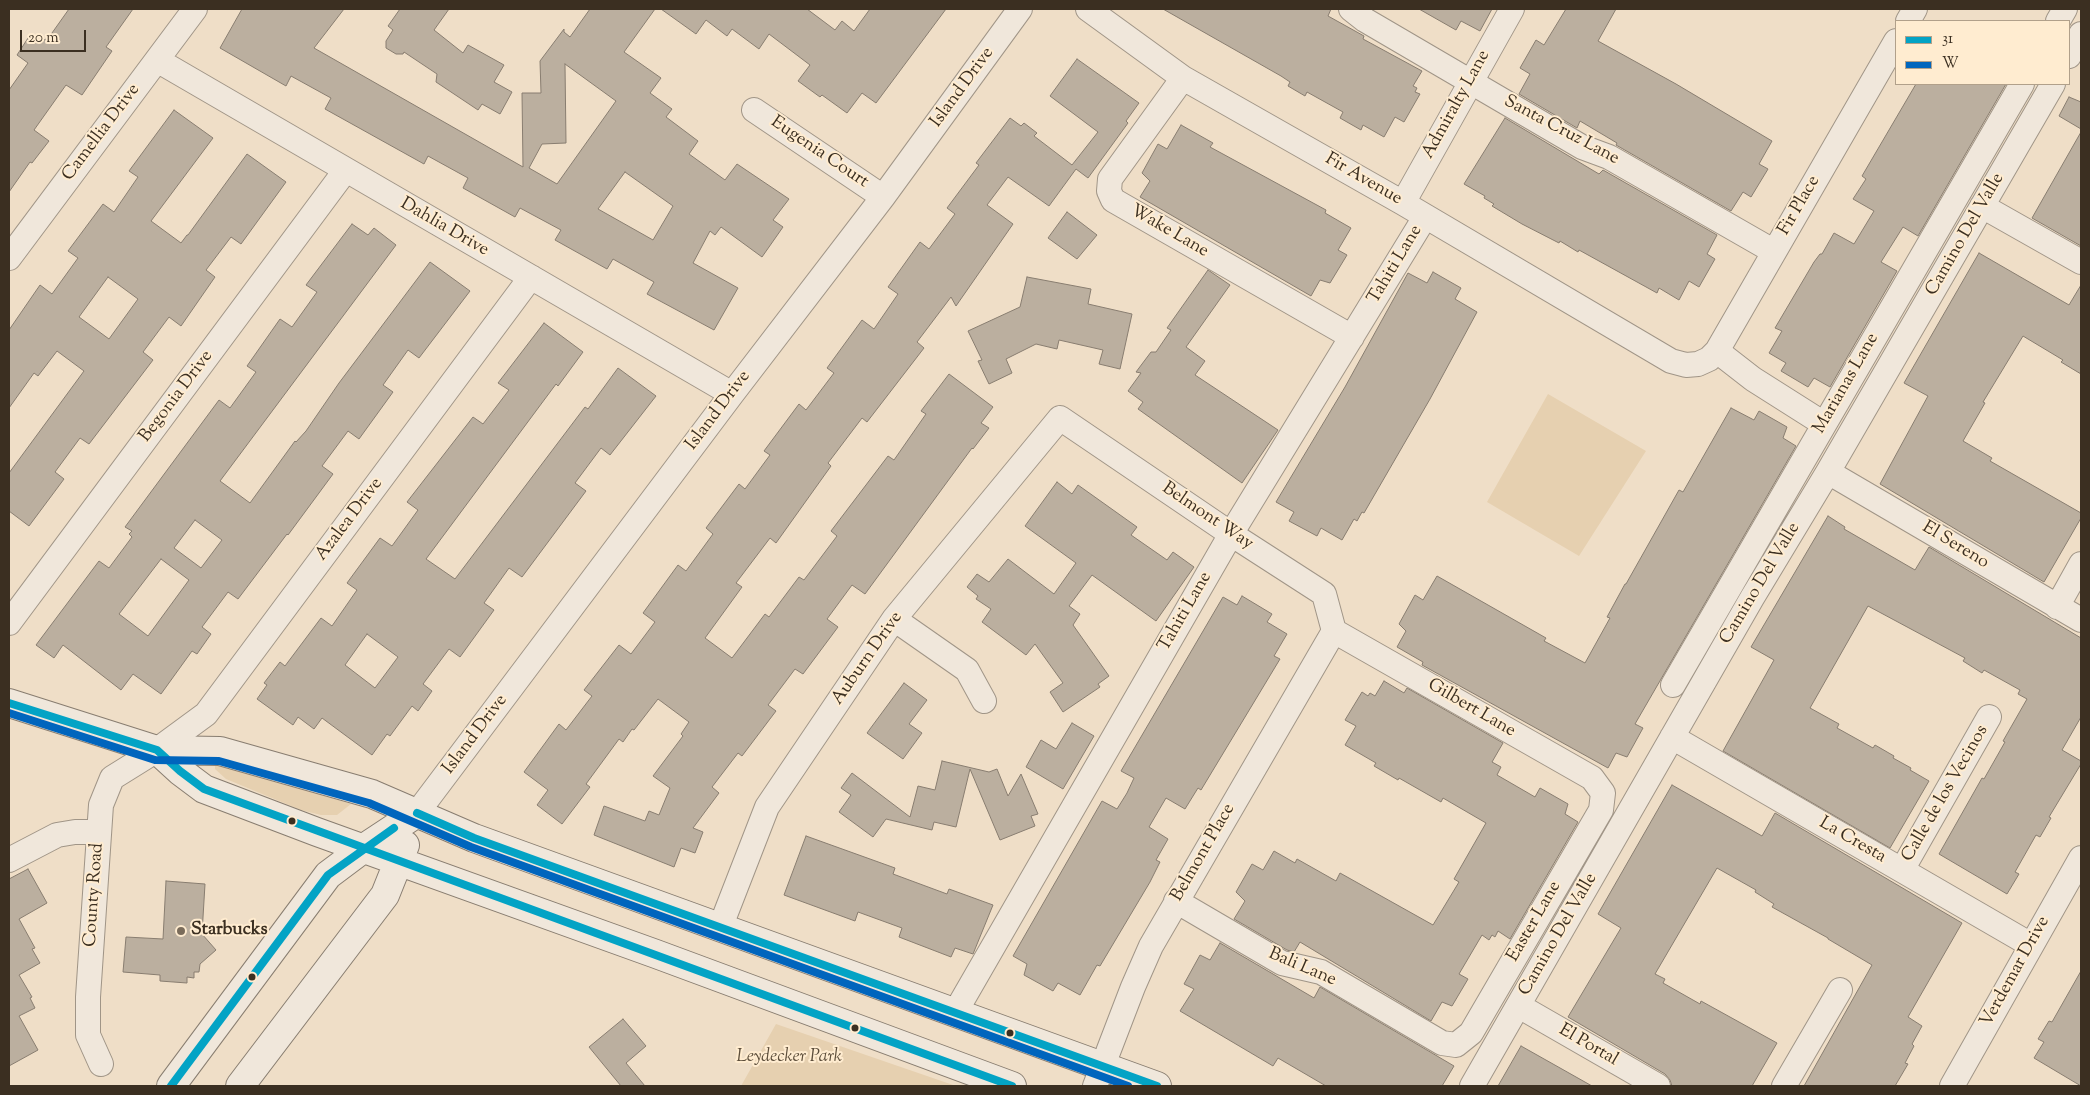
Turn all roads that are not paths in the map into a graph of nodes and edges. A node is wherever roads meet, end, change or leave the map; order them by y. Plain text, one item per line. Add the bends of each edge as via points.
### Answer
1 (196, 9) edge
2 (1020, 9) edge
3 (1088, 9) edge
4 (1351, 9) edge
5 (1512, 9) edge
6 (1915, 9) edge
7 (2065, 9) edge
8 (1909, 20) edge
9 (2059, 20) edge
10 (2081, 34) edge
11 (1895, 43) edge
12 (2070, 54) edge
13 (157, 60) junction
14 (1183, 78) junction
15 (1470, 81) junction
16 (2021, 85) edge
17 (2052, 85) edge
18 (754, 110) dead end
19 (345, 171) junction
20 (883, 197) junction
21 (1403, 203) junction
22 (1982, 206) junction
23 (1425, 217) junction
24 (1773, 251) junction
25 (9, 258) edge
26 (2081, 262) edge
27 (531, 277) junction
28 (1352, 337) junction
29 (1707, 358) junction
30 (732, 394) junction
31 (1060, 418) joint
32 (1824, 424) junction
33 (1828, 472) junction
34 (1232, 534) junction
35 (2081, 564) edge
36 (2057, 607) junction
37 (894, 619) junction
38 (2081, 620) edge
39 (9, 623) edge
40 (1334, 631) junction
41 (1673, 685) dead end
42 (984, 701) dead end
43 (9, 703) edge
44 (1989, 717) dead end
45 (1672, 738) junction
46 (157, 750) junction
47 (1603, 793) joint
48 (417, 813) junction
49 (99, 832) junction
50 (364, 848) junction
51 (9, 860) edge
52 (398, 861) junction
53 (2080, 864) edge
54 (1902, 870) junction
55 (1176, 901) junction
56 (720, 928) junction
57 (2031, 945) junction
58 (1840, 990) dead end
59 (1519, 1006) junction
60 (956, 1011) junction
61 (1456, 1045) joint
62 (101, 1064) dead end
63 (1099, 1076) edge
64 (171, 1086) edge
65 (240, 1086) edge
66 (1012, 1086) edge
67 (1157, 1086) edge
68 (1472, 1086) edge
69 (1658, 1086) edge
70 (1784, 1086) edge
71 (1952, 1086) edge

1 - 13 street, Camellia Drive
2 - 20 street, Island Drive
3 - 14 street, Fir Avenue
4 - 15 street, Santa Cruz Lane
5 - 15 street, Admiralty Lane
6 - 8 street
7 - 9 street
10 - 12 street
11 - 24 street, Fir Place
13 - 19 street, Dahlia Drive
13 - 25 street, Camellia Drive
14 - 21 street, Fir Avenue
14 - 28 street, Wake Lane via 1110,179 1109,191 1113,200
15 - 21 street, Admiralty Lane
15 - 24 street, Santa Cruz Lane via 1582,147 1610,157
16 - 32 street, Marianas Lane
17 - 22 street, Camino Del Valle
18 - 20 street, Eugenia Court
19 - 27 street, Dahlia Drive
19 - 39 street, Begonia Drive
20 - 30 street, Island Drive
21 - 23 street, Fir Avenue
22 - 26 street
22 - 33 street, Camino Del Valle
23 - 28 street, Tahiti Lane
23 - 29 street, Fir Avenue via 1671,361 1686,365
24 - 29 street, Fir Place
27 - 30 street, Dahlia Drive
27 - 46 street, Azalea Drive via 206,714
28 - 34 street, Tahiti Lane
29 - 32 street via 1753,379
30 - 48 street, Island Drive
31 - 34 street, Belmont Way
31 - 37 street, Auburn Drive
32 - 41 street, Marianas Lane
33 - 36 street, El Sereno
33 - 45 street, Camino Del Valle
34 - 40 street, Belmont Way via 1324,594
34 - 60 street, Tahiti Lane
35 - 36 street
36 - 38 street, El Sereno
37 - 42 street via 967,670
37 - 56 street, Auburn Drive via 767,807
40 - 47 street, Gilbert Lane via 1592,778
40 - 55 street, Belmont Place
43 - 46 main road
44 - 54 street, Calle de los Vecinos
45 - 54 street, La Cresta
45 - 59 street, Camino Del Valle
46 - 48 main road via 220,750 372,794
46 - 49 street, County Road via 112,778 101,805
46 - 50 main road via 204,789
47 - 61 street, Easter Lane via 1601,810 1470,1034
48 - 50 main road, Island Drive
48 - 52 main road, Island Drive
48 - 56 main road via 474,838
49 - 51 street via 57,835
49 - 62 street, County Road via 88,1034
50 - 52 main road
50 - 64 main road, Island Drive via 328,875
52 - 65 main road, Island Drive via 385,895
52 - 66 main road
53 - 57 street, Verdemar Drive
54 - 57 street, La Cresta
55 - 61 street, Bali Lane via 1282,963 1321,972 1442,1043
55 - 63 street, Belmont Place via 1144,962
56 - 60 main road
57 - 71 street, Verdemar Drive
58 - 70 street
59 - 68 street, Camino Del Valle
59 - 69 street, El Portal
60 - 63 main road
63 - 67 main road

